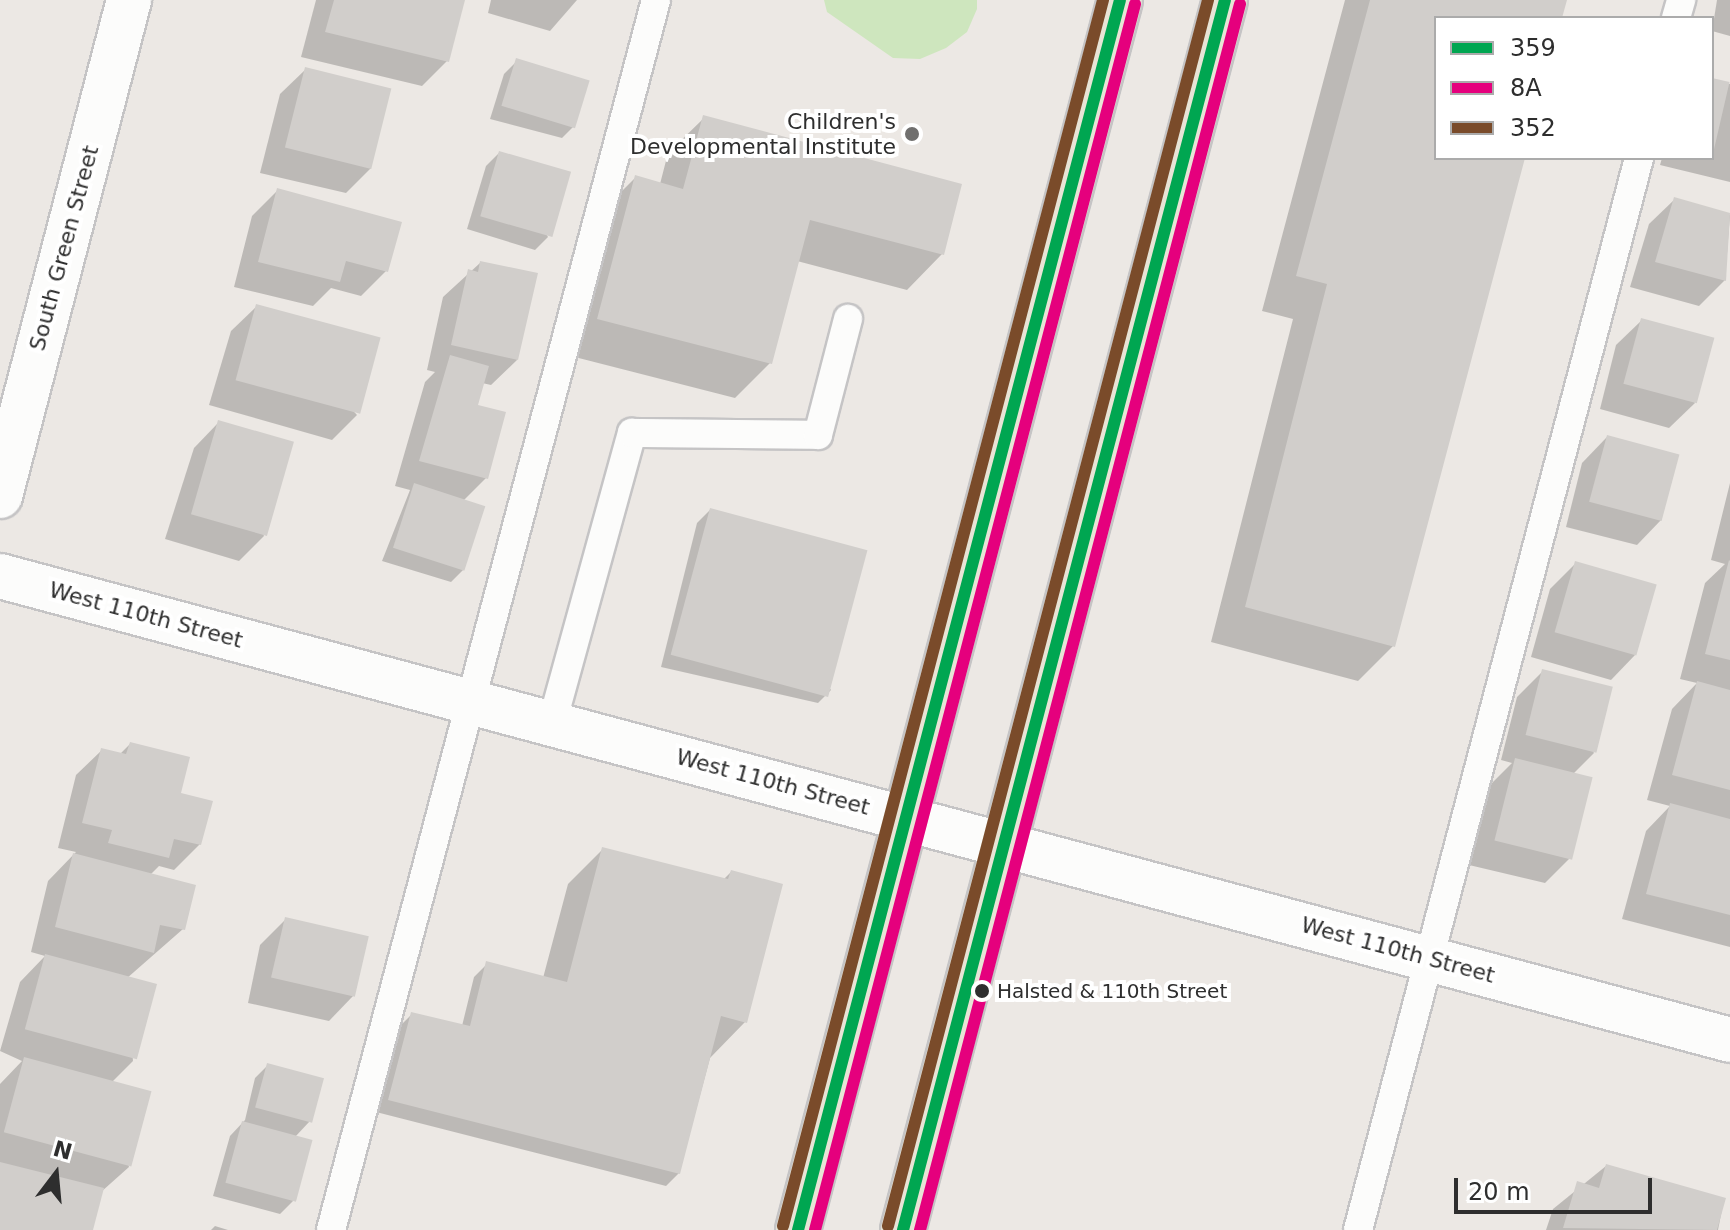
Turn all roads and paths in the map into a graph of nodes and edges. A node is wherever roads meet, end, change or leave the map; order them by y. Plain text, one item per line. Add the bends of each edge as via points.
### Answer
1 (129, 0) edge
2 (656, 0) edge
3 (1120, 0) edge
4 (1225, 0) edge
5 (1638, 160) edge
6 (848, 319) dead end
7 (0, 496) edge
8 (0, 576) edge
9 (471, 701) junction
10 (552, 723) junction
11 (907, 817) junction
12 (1005, 844) junction
13 (1430, 959) junction
14 (1730, 1040) edge
15 (331, 1230) edge
16 (798, 1230) edge
17 (903, 1230) edge
18 (1358, 1230) edge

1 - 7 street, South Green Street
2 - 9 lane
3 - 11 main road
4 - 12 main road
5 - 13 lane
6 - 10 lane via 818,435 632,433
8 - 9 street, West 110th Street
9 - 10 street, West 110th Street
9 - 15 lane
10 - 11 street, West 110th Street
11 - 12 street, West 110th Street
11 - 16 main road
12 - 13 street, West 110th Street
12 - 17 main road
13 - 14 street, West 110th Street
13 - 18 lane

